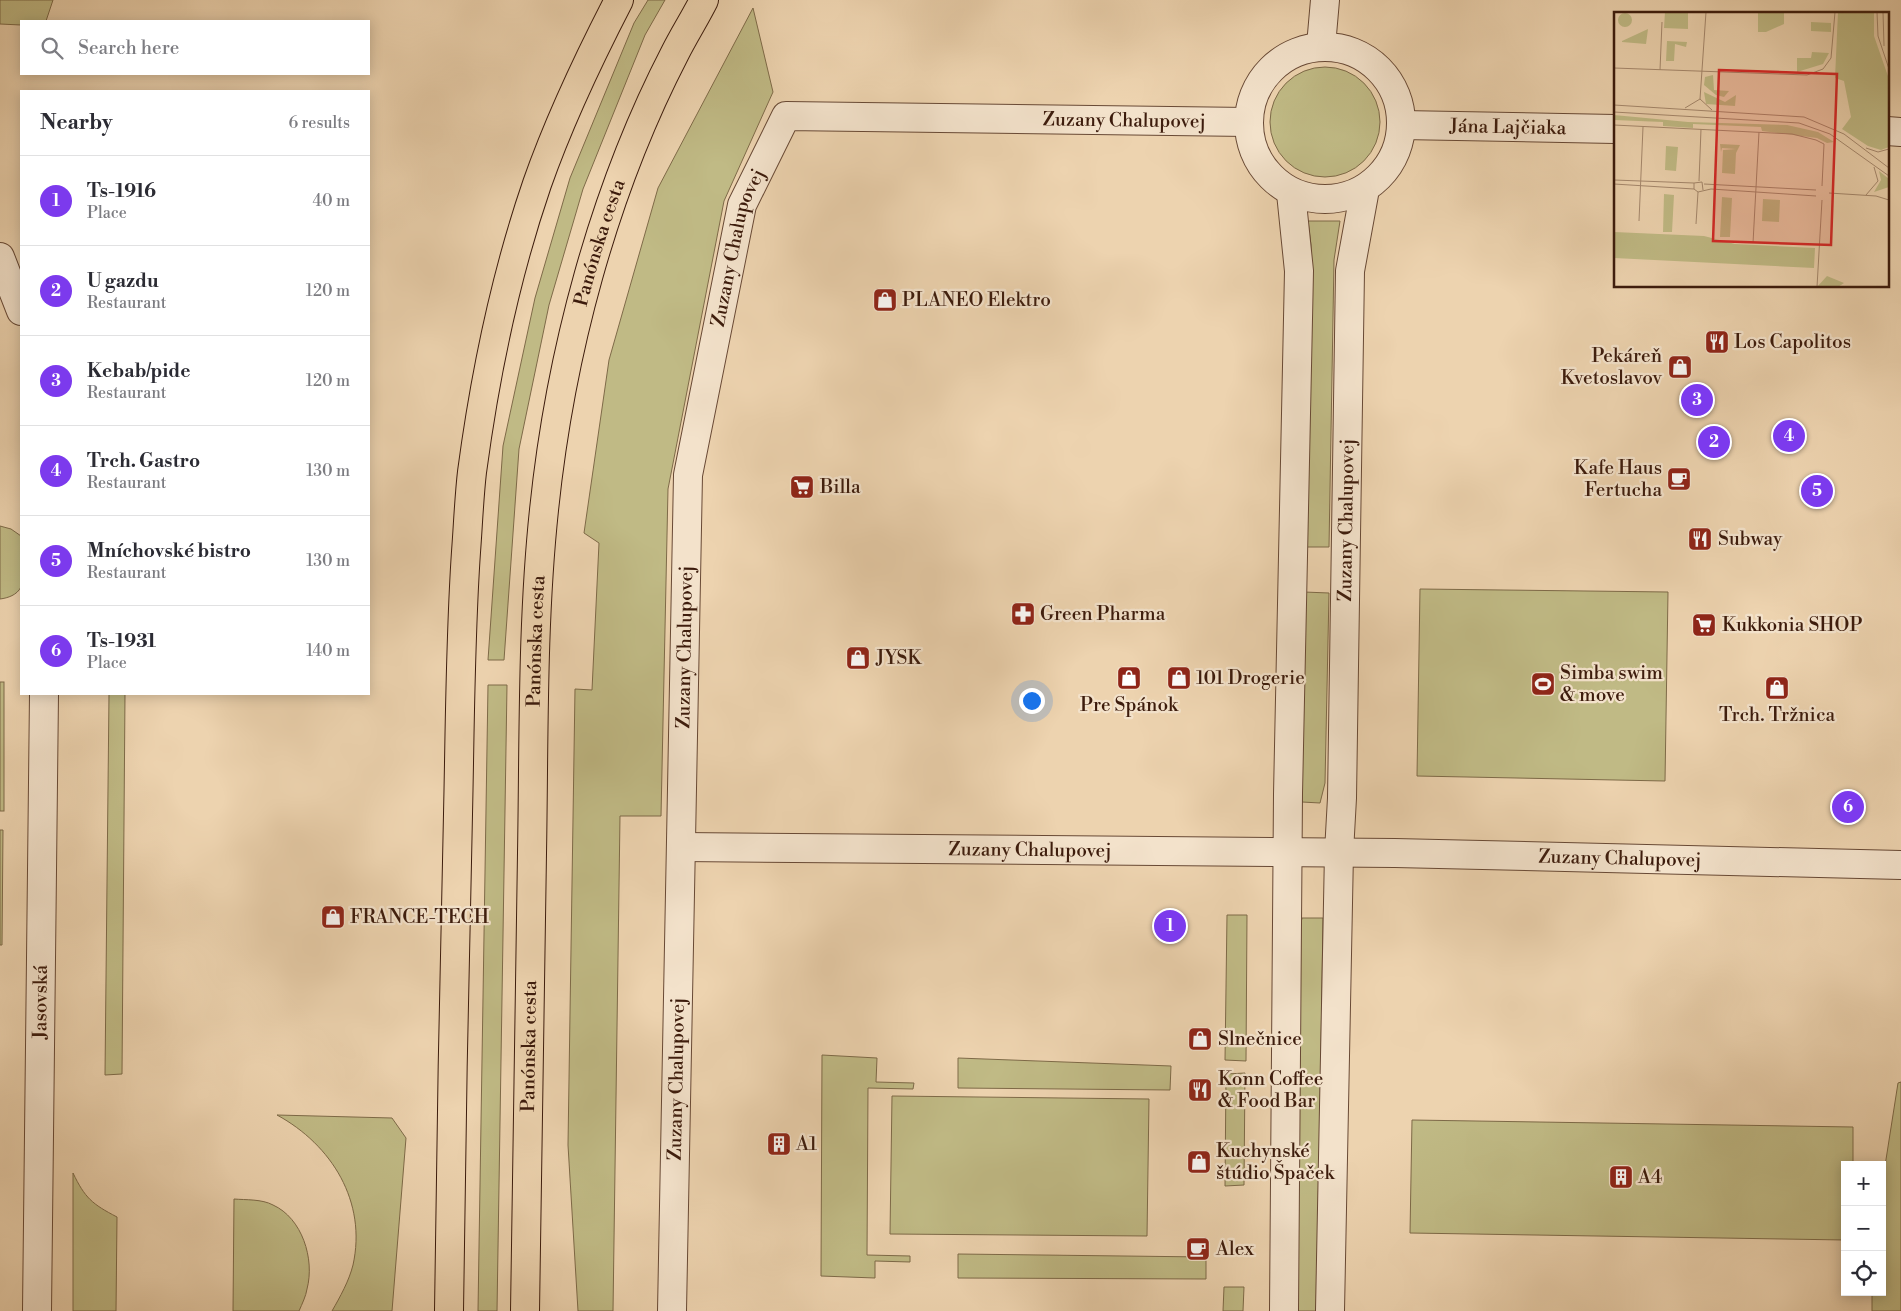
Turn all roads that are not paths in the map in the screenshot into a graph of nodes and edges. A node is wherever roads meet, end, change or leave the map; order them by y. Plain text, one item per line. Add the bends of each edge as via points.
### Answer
1 (618, 0) edge
2 (704, 0) edge
3 (1325, 0) edge
4 (1321, 46) junction
5 (1248, 122) junction
6 (1402, 125) junction
7 (1614, 129) edge
8 (1888, 131) edge
9 (1901, 132) edge
10 (1365, 190) junction
11 (1291, 193) junction
12 (0, 257) edge
13 (20, 308) edge
14 (44, 695) edge
15 (681, 847) junction
16 (1289, 851) junction
17 (1339, 852) junction
18 (1901, 865) edge
19 (37, 1311) edge
20 (449, 1311) edge
21 (524, 1311) edge
22 (672, 1311) edge
23 (1284, 1311) edge
24 (1330, 1311) edge

1 - 20 main road via 560,125 520,238 492,350 472,475 460,674
2 - 21 main road, Panónska cesta via 652,102 608,215 570,354 548,477 536,616
3 - 4 street
4 - 5 street via 1299,51 1278,62 1263,78 1252,99
4 - 6 street via 1347,49 1369,60 1388,78 1399,100
5 - 11 street via 1251,143 1260,164 1273,180
5 - 15 street, Zuzany Chalupovej via 786,116 742,205 688,476
6 - 7 street, Jána Lajčiaka
6 - 10 street via 1397,151 1384,173
8 - 9 street
10 - 11 street via 1342,199 1316,200
10 - 17 street, Zuzany Chalupovej via 1350,271
11 - 16 street via 1299,279
12 - 13 street
14 - 19 street, Jasovská
15 - 16 street, Zuzany Chalupovej
15 - 22 street, Zuzany Chalupovej
16 - 17 street, Zuzany Chalupovej
16 - 23 street
17 - 18 street, Zuzany Chalupovej
17 - 24 street, Zuzany Chalupovej

